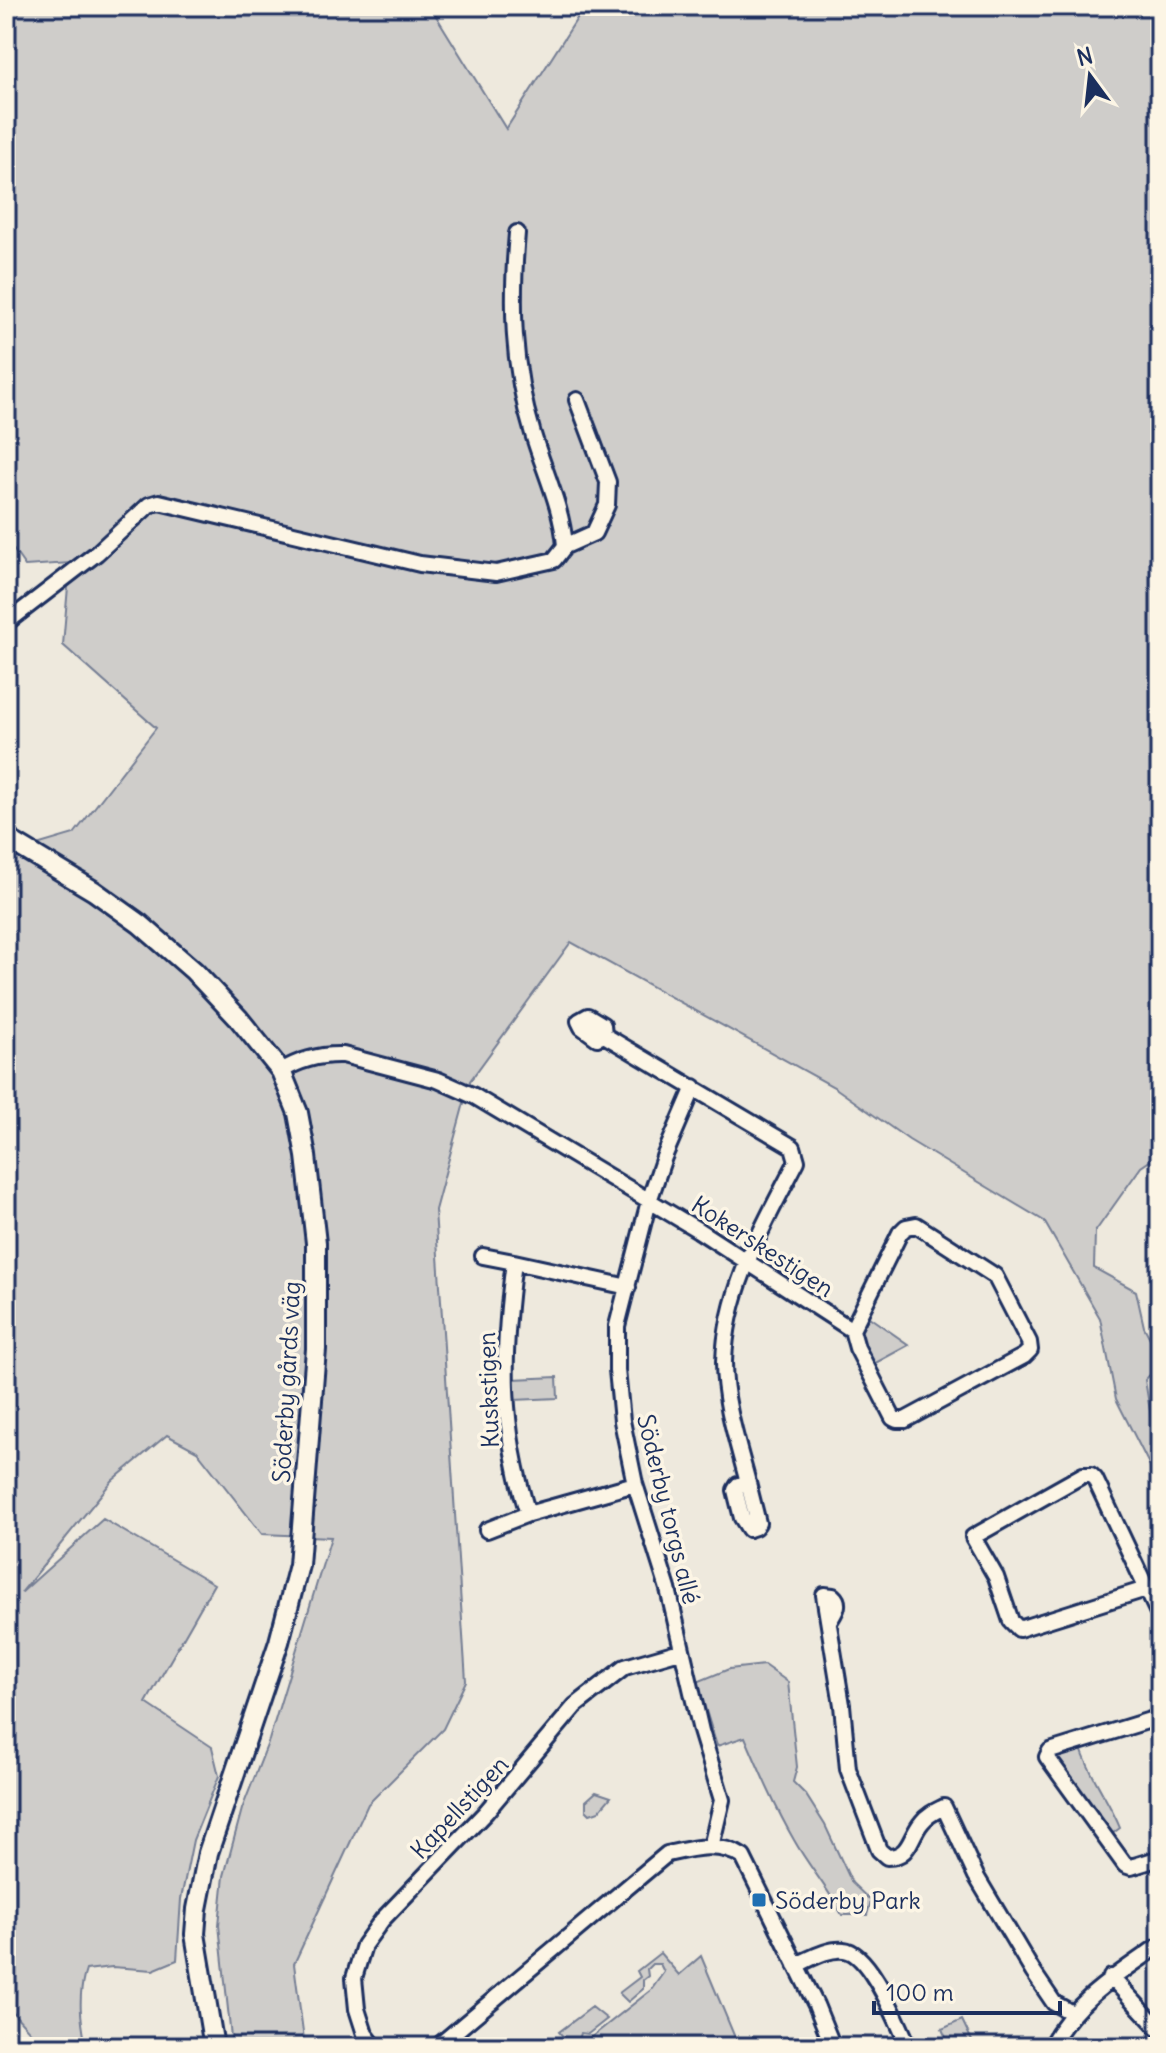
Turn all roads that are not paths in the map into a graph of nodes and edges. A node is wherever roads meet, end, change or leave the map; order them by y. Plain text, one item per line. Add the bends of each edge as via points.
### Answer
1 (517, 233) dead end
2 (577, 400) dead end
3 (565, 546) junction
4 (6, 623) edge
5 (6, 838) edge
6 (604, 1035) dead end
7 (281, 1071) junction
8 (694, 1087) junction
9 (649, 1201) junction
10 (483, 1256) dead end
11 (514, 1262) junction
12 (745, 1262) junction
13 (628, 1287) junction
14 (852, 1330) junction
15 (748, 1483) dead end
16 (635, 1484) junction
17 (528, 1514) junction
18 (487, 1530) dead end
19 (1146, 1589) junction
20 (1160, 1617) edge
21 (829, 1622) dead end
22 (680, 1651) junction
23 (1160, 1717) edge
24 (711, 1847) junction
25 (1160, 1858) edge
26 (1159, 1945) edge
27 (796, 1965) junction
28 (1111, 1977) junction
29 (1072, 2013) junction
30 (1160, 2030) edge
31 (827, 2045) edge
32 (214, 2047) edge
33 (375, 2047) edge
34 (437, 2047) edge
35 (909, 2047) edge
36 (1050, 2047) edge

1 - 3 street via 512,296 516,361
2 - 3 street via 608,482 607,505 594,533
3 - 4 street via 554,560 496,573 420,564 159,502
5 - 7 main road, Söderby gårds väg via 140,924 194,971
6 - 8 street
7 - 9 street via 298,1061 343,1055 438,1080 474,1096
7 - 32 main road, Söderby gårds väg via 298,1113 306,1156 316,1243 316,1349 299,1565 279,1642 208,1853 197,1909 195,1934
8 - 9 street, Söderby torgs allé
8 - 12 street via 796,1153 797,1161
9 - 12 street, Kokerskestigen
9 - 13 street, Söderby torgs allé
10 - 11 street
11 - 13 street
11 - 17 street, Kuskstigen via 504,1358 506,1419
12 - 14 street, Kokerskestigen
12 - 15 street via 724,1361
13 - 16 street, Söderby torgs allé via 617,1326 617,1370
14 - 14 street, Kokerskestigen via 900,1233 916,1225 995,1276 1030,1350 897,1420
16 - 17 street
16 - 22 street, Söderby torgs allé via 668,1589
17 - 18 street
19 - 19 street via 1091,1475 973,1537 1019,1629
19 - 20 street
21 - 29 street via 848,1769 879,1850 887,1857 903,1854 920,1823 944,1807 976,1876 1033,1972 1054,2003
22 - 24 street, Söderby torgs allé via 722,1800
22 - 33 street, Kapellstigen via 625,1667 575,1706 485,1813 382,1920 364,1945 354,1978 357,2009
23 - 25 street via 1050,1751 1047,1757 1125,1865
24 - 27 street via 731,1849 743,1857
24 - 34 street via 667,1854
26 - 28 street
27 - 31 street
27 - 35 street via 841,1949 856,1955
28 - 29 street
28 - 30 street
29 - 36 street

